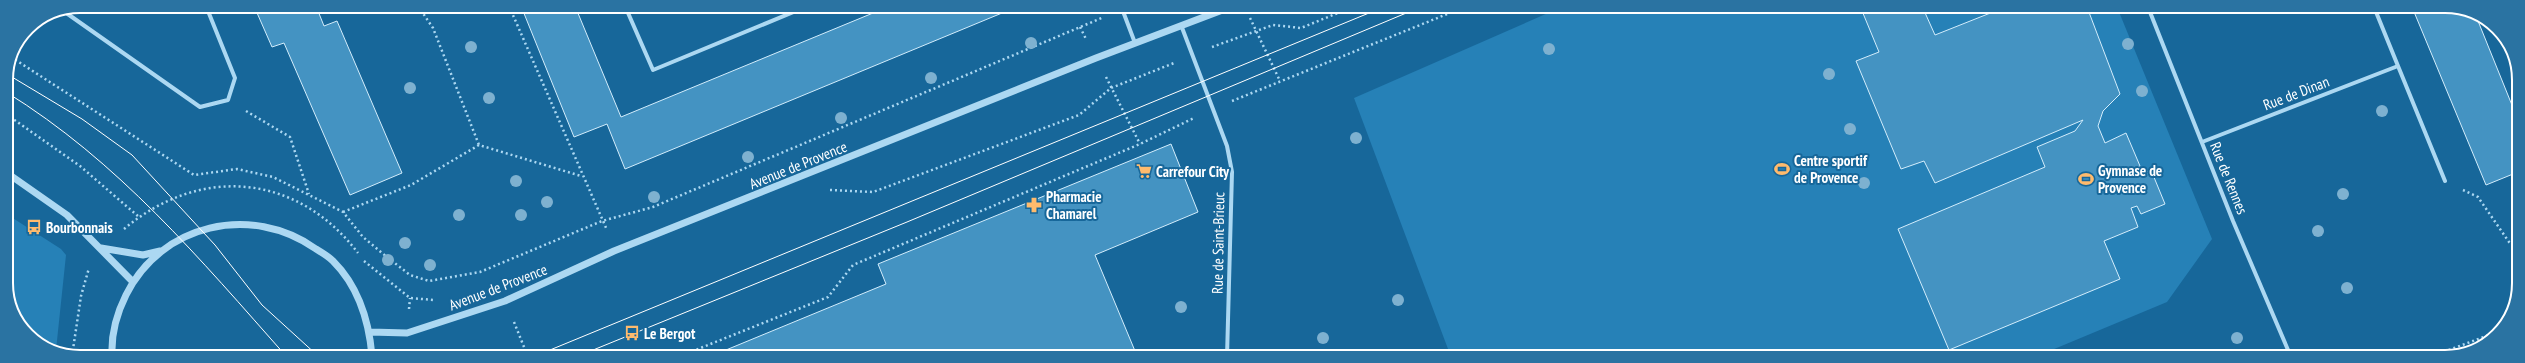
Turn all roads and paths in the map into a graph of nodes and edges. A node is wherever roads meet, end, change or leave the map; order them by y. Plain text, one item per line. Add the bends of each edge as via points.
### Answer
1 (209, 13) edge
2 (423, 13) edge
3 (512, 13) edge
4 (628, 13) edge
5 (791, 13) edge
6 (1110, 13) edge
7 (1123, 13) edge
8 (1214, 13) edge
9 (1248, 13) edge
10 (1338, 13) edge
11 (1450, 13) edge
12 (2151, 13) edge
13 (2376, 13) edge
14 (68, 14) edge
15 (1181, 25) junction
16 (1080, 27) junction
17 (1256, 30) junction
18 (1135, 43) junction
19 (1220, 44) dead end
20 (1096, 58) junction
21 (16, 60) edge
22 (2398, 66) junction
23 (1157, 71) dead end
24 (1280, 81) junction
25 (1111, 88) junction
26 (228, 100) junction
27 (1214, 109) junction
28 (13, 119) edge
29 (2202, 142) junction
30 (1140, 144) junction
31 (479, 145) junction
32 (582, 176) junction
33 (13, 177) edge
34 (2445, 181) joint
35 (823, 191) dead end
36 (309, 194) junction
37 (343, 212) junction
38 (139, 216) dead end
39 (602, 221) junction
40 (2512, 245) edge
41 (101, 248) junction
42 (162, 250) junction
43 (614, 251) junction
44 (92, 261) dead end
45 (133, 282) junction
46 (370, 332) junction
47 (2483, 337) edge
48 (73, 349) edge
49 (2451, 349) edge
50 (112, 350) edge
51 (372, 350) edge
52 (693, 350) edge
53 (1227, 350) edge
54 (2288, 350) edge

1 - 26 street via 235,78
2 - 31 path via 433,28
3 - 32 path
4 - 5 street via 653,70
6 - 16 path
7 - 18 street
8 - 15 street, Avenue de Provence
9 - 17 path
10 - 17 path via 1300,28 1273,25
11 - 24 path
12 - 29 street, Rue de Rennes
13 - 22 street
14 - 26 street via 200,107
15 - 18 street, Avenue de Provence
15 - 27 street, Rue de Saint-Brieuc
16 - 20 path
16 - 39 path via 653,207
17 - 19 path
17 - 24 path
18 - 20 street, Avenue de Provence
20 - 25 path
20 - 43 street, Avenue de Provence
21 - 36 path via 194,175 237,169 272,177
22 - 29 street, Rue de Dinan
22 - 34 street
23 - 25 path
24 - 27 path
25 - 30 path
25 - 35 path via 1079,115 874,192 839,189
26 - 36 path via 290,138
27 - 30 path
27 - 53 street, Rue de Saint-Brieuc via 1227,146 1232,172
28 - 38 path via 80,166
29 - 54 street, Rue de Rennes
30 - 52 path via 853,265 828,297
31 - 32 path
31 - 37 path via 411,185
32 - 39 path
33 - 41 street via 67,215
34 - 40 path via 2478,197
36 - 37 path
37 - 39 path via 363,237 382,253 410,275 429,281 480,272
39 - 43 path
41 - 42 street via 142,255
41 - 45 street
42 - 45 street
42 - 46 street via 199,230 220,225 261,225 300,237 333,260 357,293
43 - 46 street, Avenue de Provence via 505,301 430,326 407,332
44 - 48 path via 81,296
45 - 50 street via 118,312
46 - 51 street
47 - 49 path

